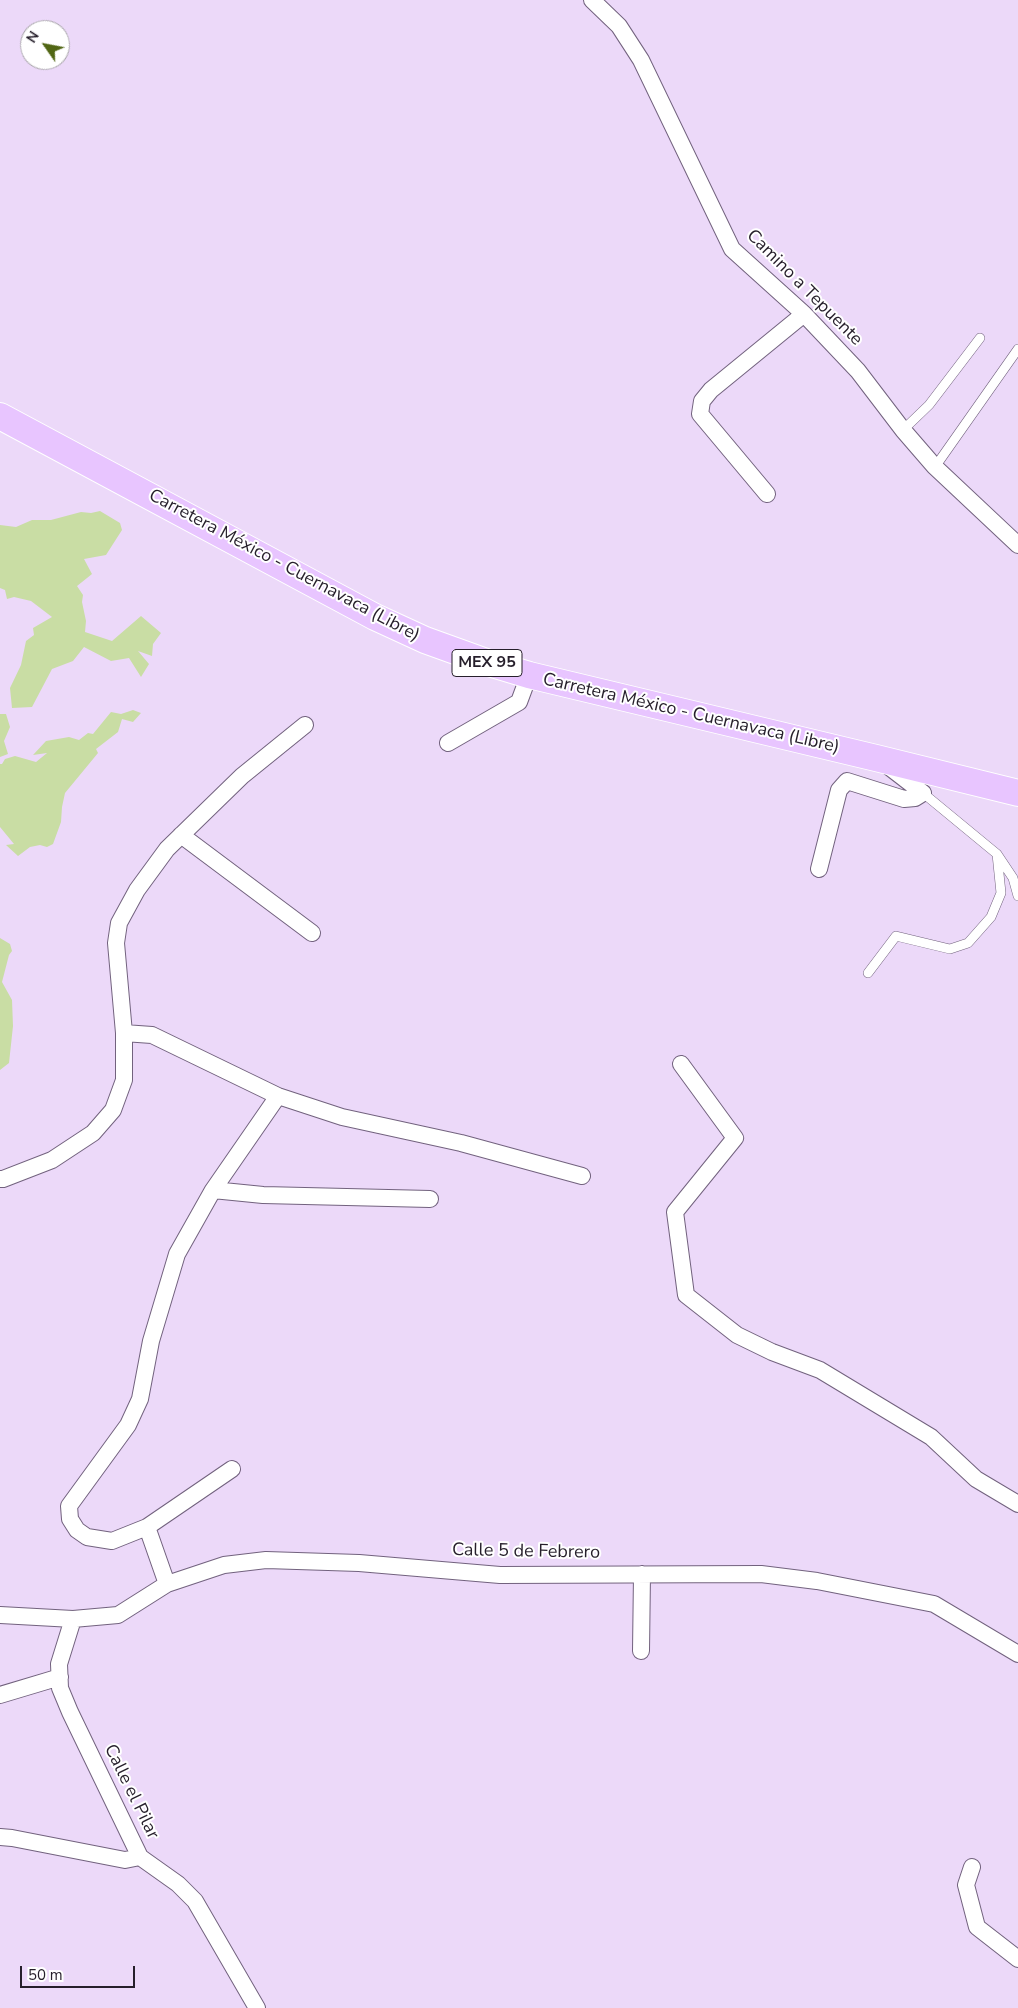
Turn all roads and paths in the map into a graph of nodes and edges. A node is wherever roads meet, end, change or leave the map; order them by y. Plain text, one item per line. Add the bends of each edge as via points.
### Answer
1 (592, 0) edge
2 (804, 314) junction
3 (980, 338) dead end
4 (1018, 350) edge
5 (0, 416) edge
6 (903, 430) junction
7 (935, 467) junction
8 (767, 494) dead end
9 (1018, 545) edge
10 (529, 676) junction
11 (305, 725) dead end
12 (448, 743) dead end
13 (876, 758) junction
14 (923, 792) junction
15 (1018, 794) edge
16 (181, 834) junction
17 (997, 854) junction
18 (819, 869) dead end
19 (1018, 896) edge
20 (312, 933) dead end
21 (868, 973) dead end
22 (124, 1033) junction
23 (681, 1064) dead end
24 (278, 1096) junction
25 (582, 1176) dead end
26 (1, 1181) edge
27 (213, 1190) junction
28 (430, 1199) dead end
29 (232, 1470) dead end
30 (1018, 1504) edge
31 (147, 1527) junction
32 (642, 1574) junction
33 (167, 1584) junction
34 (0, 1615) edge
35 (73, 1618) junction
36 (642, 1652) dead end
37 (1018, 1654) edge
38 (60, 1677) junction
39 (0, 1695) edge
40 (0, 1837) edge
41 (140, 1857) junction
42 (972, 1866) dead end
43 (1018, 1959) edge
44 (257, 2008) edge

1 - 2 street, Camino a Tepuente via 620,26 641,60 732,248
2 - 6 street, Camino a Tepuente via 858,371
2 - 8 street via 711,390 702,401 700,414
3 - 6 lane via 929,405
4 - 7 lane
5 - 10 main road, Carretera México - Cuernavaca (Libre) / MEX 95 via 375,617 425,640
6 - 7 street, Camino a Tepuente
7 - 9 street, Camino a Tepuente
10 - 12 street via 520,702
10 - 13 main road, Carretera México - Cuernavaca (Libre) / MEX 95
11 - 16 street via 242,776
13 - 14 street
13 - 15 main road, Carretera México - Cuernavaca (Libre) / MEX 95
14 - 17 lane
14 - 18 street via 915,798 904,798 847,781 839,790
16 - 20 street
16 - 22 street via 136,890 119,923 116,944
17 - 19 lane via 1013,878
17 - 21 lane via 1001,893 991,917 968,943 950,949 896,936
22 - 24 street via 152,1036
22 - 26 street via 124,1080 113,1110 94,1133 52,1160
23 - 30 street via 735,1138 675,1212 686,1295 737,1335 820,1370 931,1437 976,1480
24 - 25 street via 342,1117 461,1143
24 - 27 street
27 - 28 street via 263,1195
27 - 31 street via 177,1254 151,1341 140,1399 128,1425 69,1506 70,1519 87,1537 112,1541
29 - 31 street
31 - 33 street
32 - 33 street, Calle 5 de Febrero via 500,1575 359,1563 266,1560 224,1565
32 - 36 street
32 - 37 street, Calle 5 de Febrero via 761,1574 817,1581 934,1604
33 - 35 street, Calle 5 de Febrero via 118,1615
34 - 35 street, Calle 5 de Febrero
35 - 38 street, Calle el Pilar via 59,1664
38 - 39 street
38 - 41 street, Calle el Pilar via 60,1688 70,1712
40 - 41 street via 125,1860
41 - 44 street, Calle el Pilar via 178,1884 195,1901
42 - 43 street via 966,1885 977,1927

